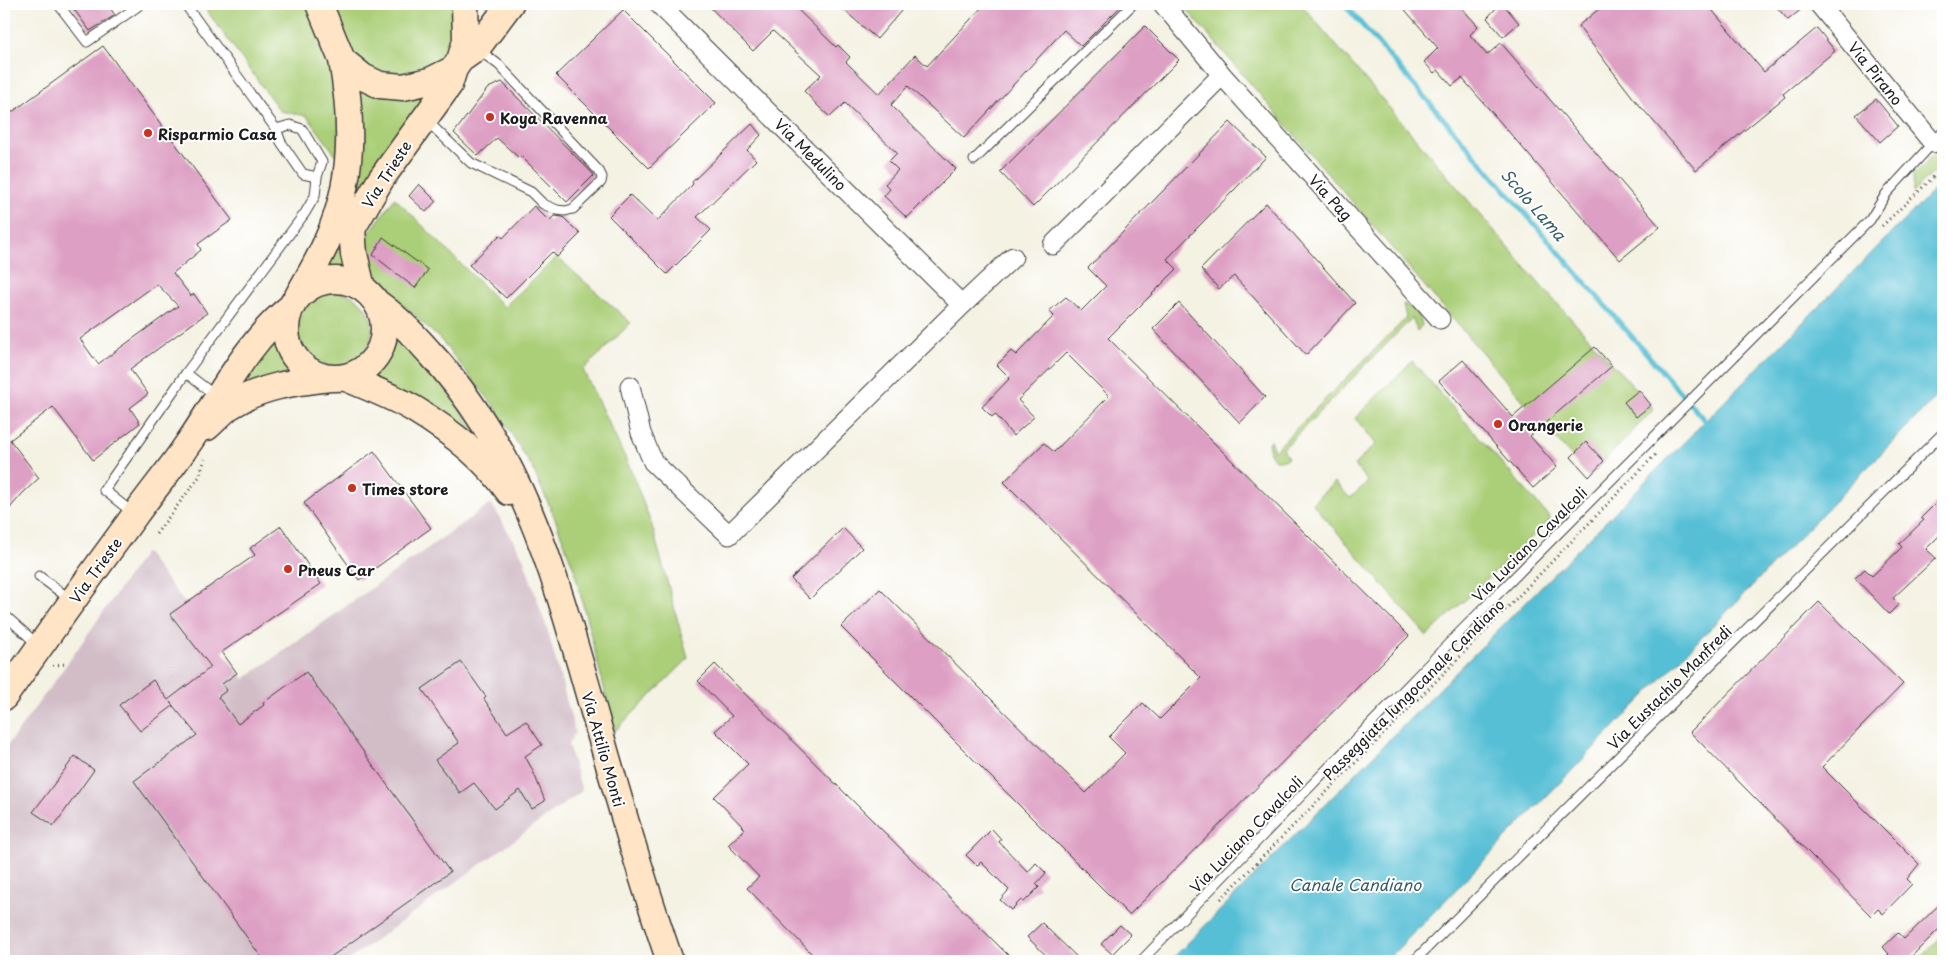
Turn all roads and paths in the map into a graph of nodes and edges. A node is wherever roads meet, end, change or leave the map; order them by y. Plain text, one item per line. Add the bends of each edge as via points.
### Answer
1 (58, 4) edge
2 (141, 4) edge
3 (185, 4) edge
4 (319, 4) edge
5 (465, 4) edge
6 (510, 4) edge
7 (659, 4) edge
8 (1133, 4) edge
9 (1163, 4) edge
10 (1819, 4) edge
11 (330, 16) edge
12 (464, 59) junction
13 (342, 60) junction
14 (1222, 75) junction
15 (424, 118) junction
16 (276, 129) junction
17 (1938, 137) edge
18 (974, 160) dead end
19 (1943, 168) edge
20 (317, 177) junction
21 (1914, 196) dead end
22 (1053, 245) dead end
23 (1013, 257) dead end
24 (370, 296) junction
25 (295, 301) junction
26 (962, 305) junction
27 (1440, 319) dead end
28 (186, 373) junction
29 (338, 377) junction
30 (630, 386) dead end
31 (217, 398) junction
32 (1943, 433) edge
33 (198, 449) junction
34 (1658, 452) dead end
35 (135, 514) junction
36 (156, 534) dead end
37 (539, 536) junction
38 (39, 576) dead end
39 (73, 601) junction
40 (8, 618) dead end
41 (46, 656) junction
42 (67, 664) dead end
43 (4, 697) edge
44 (1218, 902) dead end
45 (670, 961) edge
46 (1140, 961) edge
47 (1414, 961) edge

1 - 2 lane via 87,42
3 - 16 lane
4 - 11 main road
5 - 12 main road
6 - 12 main road, Via Trieste
7 - 26 street, Via Medulino
8 - 18 lane
9 - 14 street, Via Pag
10 - 17 street, Via Pirano
11 - 13 main road
12 - 13 main road via 430,81 403,87 380,84 363,77
12 - 15 main road, Via Trieste
12 - 15 lane via 499,64 599,171 601,182 573,209 557,210 543,204 531,192 471,163
13 - 25 main road, Via Trieste via 351,136 348,172 327,241
14 - 22 street
14 - 27 street, Via Pag
15 - 24 main road, Via Trieste via 381,179 352,229 356,263
16 - 20 lane via 303,174
16 - 20 lane via 290,125 302,129 322,162
17 - 46 lane, Via Luciano Cavalcoli via 1886,194 1870,220
19 - 21 path
20 - 28 lane via 315,196 306,213
23 - 26 street
24 - 25 main road via 350,282 336,280 309,288
24 - 29 main road via 383,321 384,336 379,350 358,372
24 - 37 main road, Via Attilio Monti via 395,315 470,401 498,446
25 - 29 main road via 287,321 287,337 292,352 302,365 316,374
25 - 31 main road, Via Trieste via 268,328
26 - 30 street via 729,535 653,462 641,433
28 - 31 lane
28 - 35 lane via 104,490
29 - 33 main road, Via Trieste via 290,383 253,394 229,407
29 - 37 main road, Via Attilio Monti via 413,408 460,441 483,460 504,485
31 - 33 main road, Via Trieste
32 - 47 lane, Via Eustachio Manfredi
33 - 35 main road, Via Trieste
33 - 36 path via 203,461 198,477
34 - 44 path, Passeggiata lungocanale Candiano
35 - 39 main road, Via Trieste
37 - 45 main road, Via Attilio Monti via 558,589 642,881
38 - 39 lane
39 - 41 main road, Via Trieste
40 - 41 lane
41 - 42 path
41 - 43 main road, Via Trieste

